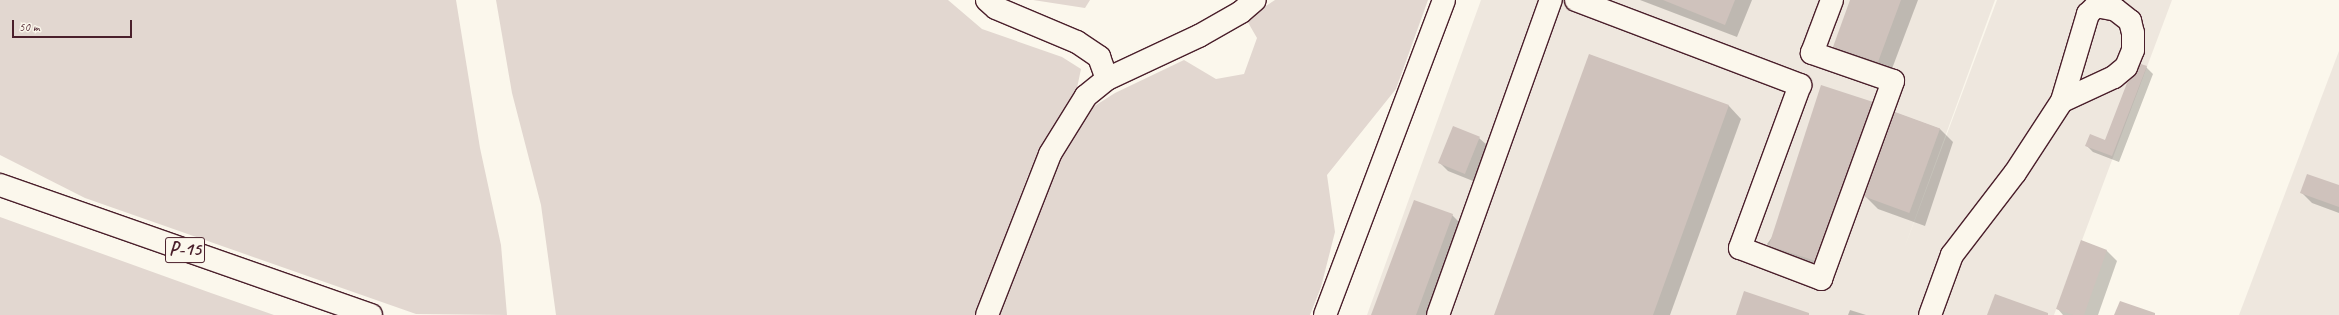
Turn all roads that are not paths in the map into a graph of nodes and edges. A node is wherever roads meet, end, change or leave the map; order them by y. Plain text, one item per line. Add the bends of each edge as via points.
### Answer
1 (987, 0) edge
2 (1255, 0) edge
3 (1444, 0) edge
4 (1551, 0) edge
5 (1576, 0) edge
6 (1832, 0) edge
7 (1812, 53) junction
8 (1107, 79) junction
9 (1800, 85) junction
10 (2062, 101) dead end
11 (0, 185) edge
12 (371, 315) edge
13 (987, 315) edge
14 (1325, 315) edge
15 (1438, 315) edge
16 (1930, 315) edge

1 - 8 street via 996,8 1077,42 1099,57
2 - 8 street via 1241,12 1199,36
3 - 14 street
4 - 15 street
5 - 9 street
6 - 7 street
7 - 9 street
7 - 9 street via 1893,81 1821,279 1740,248
8 - 13 street via 1086,96 1050,154
10 - 16 street via 2016,173 1952,255
11 - 12 street, Р-15

